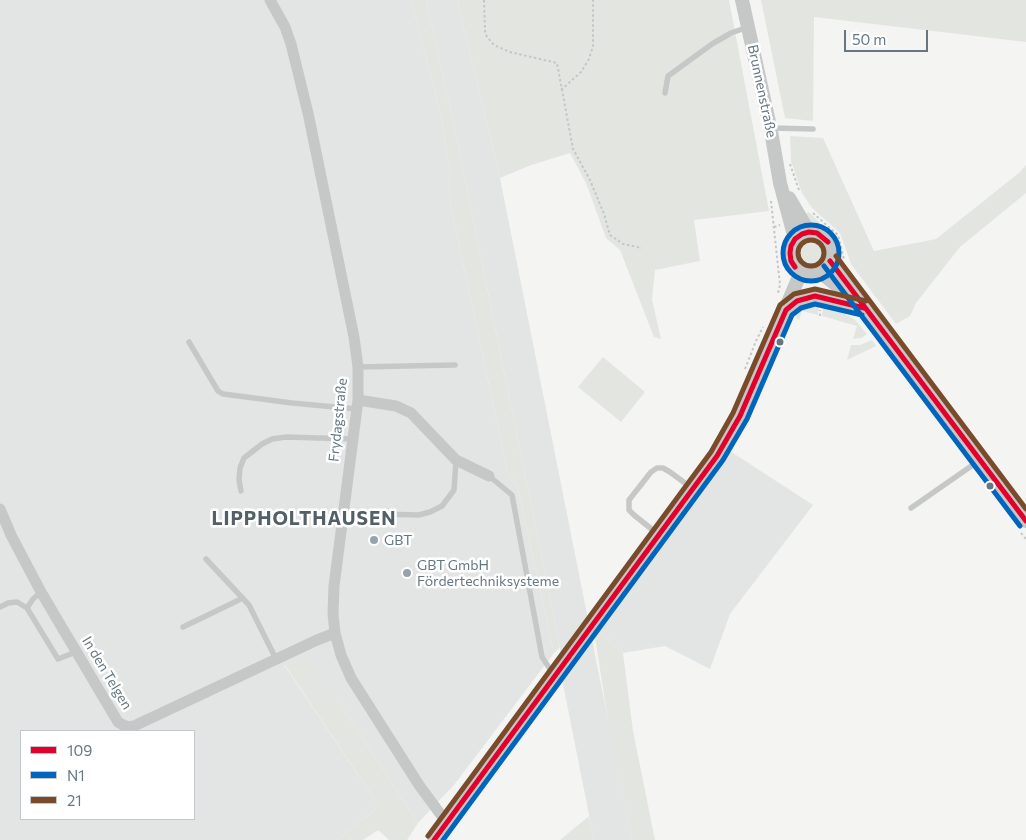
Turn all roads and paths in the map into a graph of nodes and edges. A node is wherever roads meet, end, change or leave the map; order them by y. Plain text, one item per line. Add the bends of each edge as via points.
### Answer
1 (270, 0) edge
2 (484, 0) edge
3 (593, 0) edge
4 (742, 0) edge
5 (748, 27) junction
6 (561, 90) junction
7 (665, 93) dead end
8 (770, 128) junction
9 (813, 129) dead end
10 (794, 217) junction
11 (774, 227) dead end
12 (809, 232) junction
13 (795, 239) junction
14 (642, 248) dead end
15 (830, 261) junction
16 (801, 272) junction
17 (820, 272) junction
18 (841, 276) junction
19 (864, 308) junction
20 (786, 310) junction
21 (189, 342) dead end
22 (455, 365) dead end
23 (358, 367) junction
24 (357, 404) junction
25 (352, 439) junction
26 (456, 460) junction
27 (980, 460) junction
28 (489, 476) joint
29 (693, 489) junction
30 (240, 491) dead end
31 (911, 508) dead end
32 (0, 509) edge
33 (343, 513) junction
34 (1026, 521) edge
35 (659, 535) junction
36 (206, 559) dead end
37 (41, 592) junction
38 (243, 598) junction
39 (0, 607) edge
40 (27, 608) junction
41 (183, 627) dead end
42 (335, 634) junction
43 (76, 652) junction
44 (276, 659) junction
45 (554, 675) junction
46 (447, 823) junction
47 (434, 840) edge

1 - 23 street, Frydagstraße via 291,44 308,114
2 - 6 path via 487,37 510,52 557,63
3 - 6 path via 590,59
4 - 5 street, Brunnenstraße
5 - 7 lane via 712,44 668,76
5 - 8 street, Brunnenstraße
6 - 14 path via 573,149 590,180 610,235 624,244
8 - 9 lane
8 - 10 street, Brunnenstraße via 780,183
10 - 11 path
10 - 12 street, Brunnenstraße
10 - 13 street, Brunnenstraße
10 - 18 path via 807,208 838,235 847,268
12 - 13 street
12 - 15 street, Brunnenstraße via 817,233 828,242 832,255
13 - 16 street, Brunnenstraße via 791,246 791,261
15 - 17 street
15 - 18 street
16 - 17 street
16 - 20 street
17 - 19 street
18 - 19 street
19 - 20 street via 815,296 797,301
19 - 27 street
20 - 29 street via 740,416
21 - 24 lane via 218,391 223,394 285,402
22 - 23 lane
23 - 24 street, Frydagstraße
24 - 25 street, Frydagstraße
24 - 26 street via 396,406 410,413
25 - 30 lane via 272,439 244,458 238,480
25 - 33 street, Frydagstraße
26 - 28 street
26 - 33 lane via 454,490 442,506 430,512 419,515
27 - 31 lane
27 - 34 street
28 - 45 lane via 512,495 542,657
29 - 35 street
29 - 35 lane via 670,472 657,468 629,500 634,515
32 - 37 street, In den Telgen
33 - 42 street, Frydagstraße via 334,586
35 - 45 street
36 - 38 lane
37 - 40 lane
37 - 43 street, In den Telgen
38 - 41 lane
38 - 44 lane
39 - 40 lane via 17,602
40 - 43 lane via 58,659
42 - 44 street, In den Telgen
42 - 46 street, Frydagstraße via 351,678
43 - 44 street, In den Telgen via 118,722 128,727
45 - 46 street
46 - 47 street

